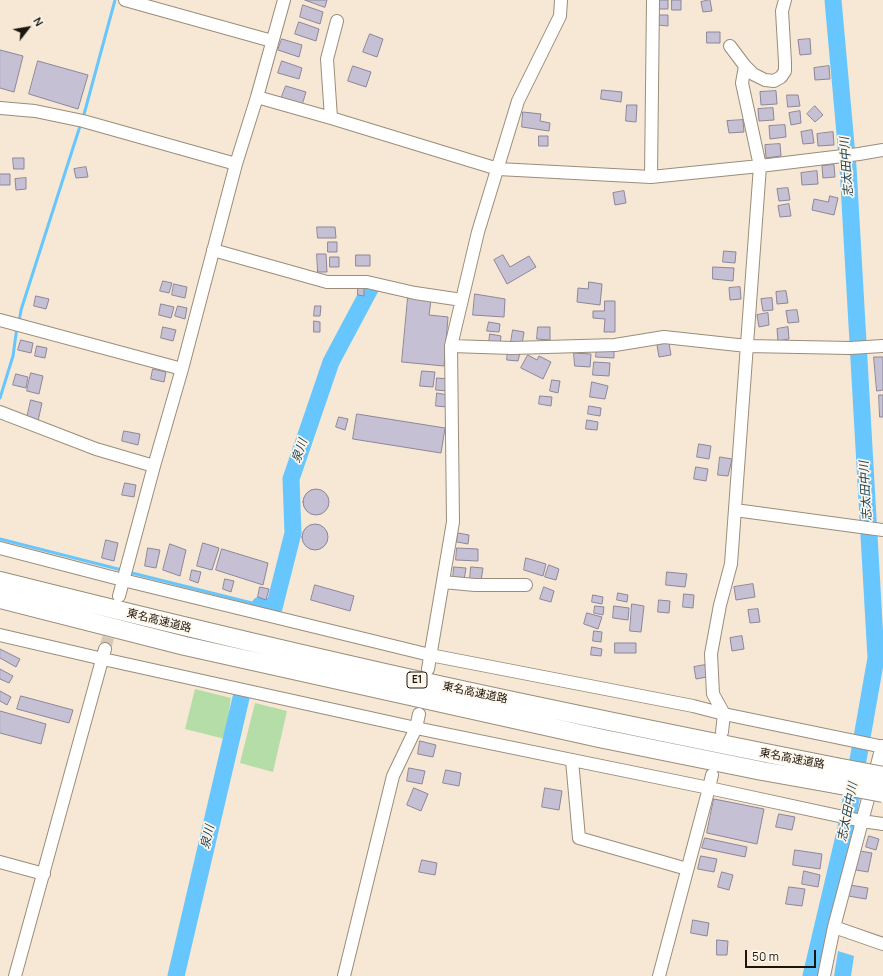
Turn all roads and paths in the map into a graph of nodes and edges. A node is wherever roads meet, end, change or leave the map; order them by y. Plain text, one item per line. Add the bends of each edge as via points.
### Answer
1 (125, 0) edge
2 (284, 0) edge
3 (561, 0) edge
4 (568, 0) edge
5 (653, 0) edge
6 (785, 0) edge
7 (560, 12) junction
8 (337, 21) dead end
9 (272, 41) junction
10 (730, 46) dead end
11 (745, 66) junction
12 (257, 97) junction
13 (0, 108) edge
14 (331, 118) junction
15 (883, 150) edge
16 (236, 164) junction
17 (760, 166) junction
18 (498, 169) junction
19 (650, 177) junction
20 (213, 250) junction
21 (462, 300) junction
22 (0, 320) edge
23 (451, 346) junction
24 (747, 346) junction
25 (883, 346) edge
26 (182, 369) junction
27 (0, 412) edge
28 (154, 466) junction
29 (735, 510) junction
30 (883, 530) edge
31 (0, 548) edge
32 (124, 574) junction
33 (0, 581) edge
34 (443, 582) junction
35 (526, 584) dead end
36 (119, 596) dead end
37 (0, 599) edge
38 (0, 635) edge
39 (104, 654) junction
40 (430, 655) junction
41 (428, 670) dead end
42 (419, 714) dead end
43 (724, 714) junction
44 (416, 728) junction
45 (722, 732) dead end
46 (882, 746) edge
47 (572, 760) junction
48 (712, 775) dead end
49 (835, 776) junction
50 (883, 776) edge
51 (709, 788) junction
52 (883, 793) edge
53 (862, 821) junction
54 (883, 824) edge
55 (0, 862) edge
56 (687, 869) junction
57 (44, 874) junction
58 (834, 927) junction
59 (883, 944) edge
60 (15, 976) edge
61 (344, 976) edge
62 (659, 976) edge
63 (824, 976) edge

1 - 9 street
2 - 9 street
3 - 7 street
4 - 7 street via 566,13
5 - 19 street
6 - 11 street via 782,12 785,71 774,81 765,80
7 - 18 street via 518,102
8 - 14 street via 327,60
9 - 12 street
10 - 11 street
11 - 17 street via 742,83
12 - 14 street
12 - 16 street
13 - 16 street via 35,111 83,121
14 - 18 street
15 - 17 street
16 - 20 street
17 - 19 street
17 - 24 street
18 - 19 street
18 - 21 street via 478,232
20 - 21 street via 327,282 367,282
20 - 26 street
21 - 23 street
22 - 26 street
23 - 24 street via 512,348 615,345 664,337
23 - 34 street via 453,522
24 - 25 street
24 - 29 street
26 - 28 street
27 - 28 street via 96,449
28 - 32 street
29 - 30 street
29 - 43 street via 731,564 711,654 713,694
31 - 32 street
32 - 36 street
32 - 40 street
33 - 49 highway, 東名高速道路 / E1 via 387,674 656,731
34 - 35 street via 475,585
34 - 40 street
37 - 49 highway, 東名高速道路 / E1 via 185,646 584,735 754,769
38 - 39 street
39 - 44 street
39 - 57 street
40 - 41 street
40 - 43 street
42 - 44 street
43 - 45 street
43 - 46 street
44 - 47 street
44 - 61 street via 393,776
46 - 53 street
47 - 51 street
47 - 56 street via 579,838
48 - 51 street
49 - 50 highway, 東名高速道路 / E1, bridge
49 - 52 highway, 東名高速道路 / E1, bridge
51 - 53 street
51 - 56 street
53 - 54 street
53 - 58 street
55 - 57 street
56 - 62 street
57 - 60 street
58 - 59 street
58 - 63 street

